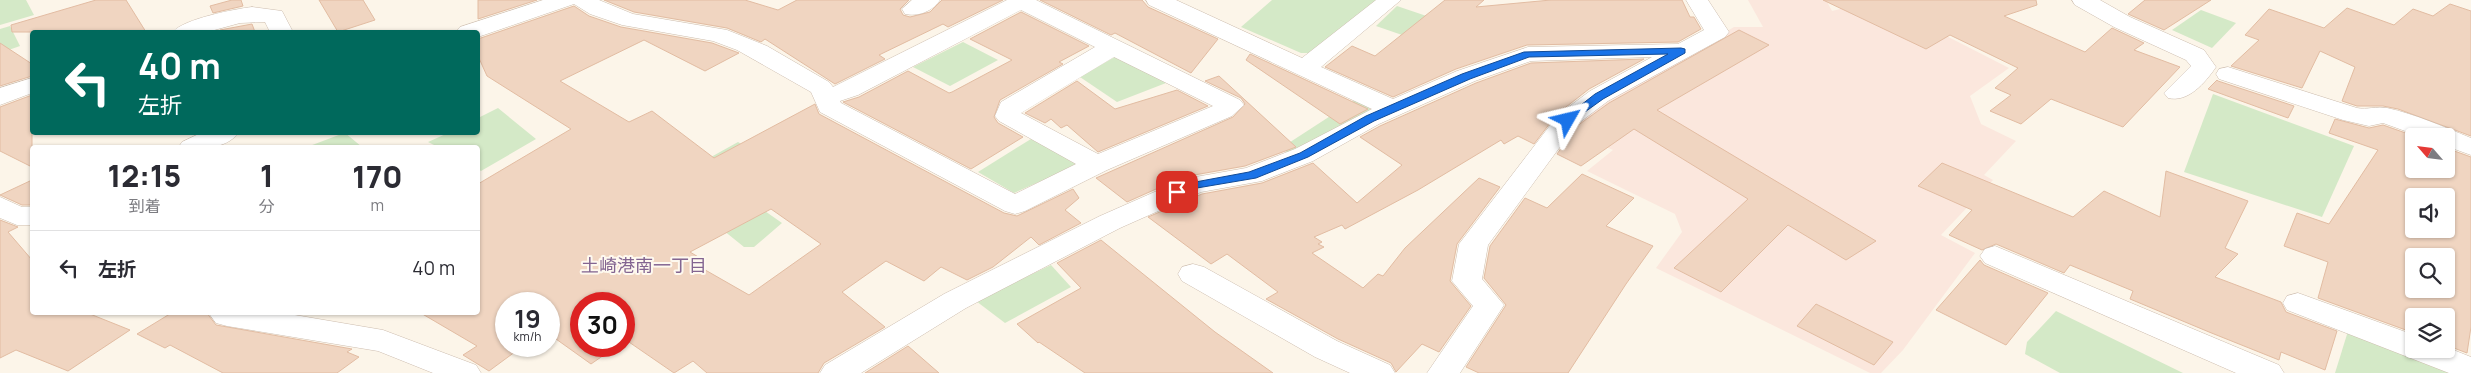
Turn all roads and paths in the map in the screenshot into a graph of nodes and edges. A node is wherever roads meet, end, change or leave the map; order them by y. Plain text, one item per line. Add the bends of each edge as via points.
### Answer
1 (566, 0) edge
2 (584, 0) edge
3 (1157, 0) edge
4 (1390, 0) edge
5 (1698, 0) edge
6 (2082, 0) edge
7 (1023, 1) edge
8 (192, 30) edge
9 (281, 30) edge
10 (474, 30) edge
11 (1115, 46) junction
12 (1681, 51) junction
13 (1306, 67) junction
14 (2228, 74) dead end
15 (30, 86) edge
16 (2177, 93) dead end
17 (0, 97) edge
18 (827, 98) junction
19 (1393, 109) junction
20 (2421, 128) edge
21 (220, 135) edge
22 (2455, 141) edge
23 (198, 145) edge
24 (2471, 147) edge
25 (1097, 164) junction
26 (0, 206) edge
27 (30, 216) edge
28 (1995, 256) dead end
29 (1193, 274) dead end
30 (2298, 303) dead end
31 (226, 315) edge
32 (2405, 344) edge
33 (2442, 358) edge
34 (2471, 369) edge
35 (465, 373) edge
36 (836, 373) edge
37 (1378, 373) edge
38 (1443, 373) edge
39 (2268, 373) edge

1 - 10 street
2 - 18 street via 619,17 718,35 747,45 820,87
3 - 13 street
4 - 13 street
5 - 12 street via 1717,32
6 - 16 street via 2195,55 2204,67
7 - 11 street
7 - 18 street via 849,90
8 - 9 street via 259,12 274,16
11 - 25 street via 1010,107 1008,116
11 - 25 street via 1231,105
12 - 19 street via 1528,54 1466,76
12 - 38 street via 1599,96 1568,120 1474,244 1467,281 1488,305
13 - 19 street
14 - 20 street via 2352,115 2369,118 2376,114 2388,116
15 - 17 street
18 - 25 street via 829,107 1015,205
19 - 36 street via 1304,155 1252,175 1194,185 1110,222 955,302
21 - 23 street
22 - 24 street
26 - 27 street via 17,216
28 - 39 street
29 - 37 street via 1326,349
30 - 32 street
31 - 35 street via 383,341
33 - 34 street

